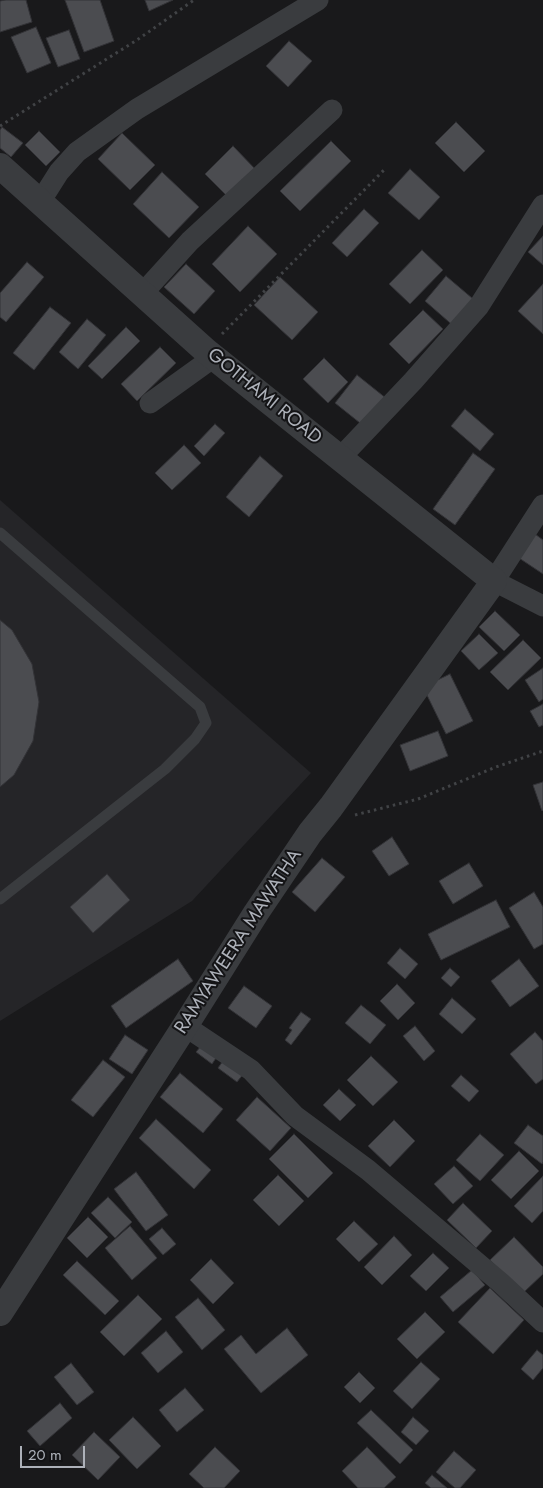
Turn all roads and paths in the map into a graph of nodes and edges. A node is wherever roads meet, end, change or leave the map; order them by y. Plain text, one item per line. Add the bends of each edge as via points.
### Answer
1 (194, 0) edge
2 (318, 0) edge
3 (332, 110) dead end
4 (0, 126) edge
5 (0, 166) edge
6 (384, 170) dead end
7 (40, 202) junction
8 (543, 205) edge
9 (142, 294) junction
10 (210, 354) junction
11 (150, 403) dead end
12 (340, 458) junction
13 (543, 505) edge
14 (0, 533) edge
15 (494, 581) junction
16 (543, 606) edge
17 (543, 751) edge
18 (330, 807) junction
19 (0, 899) edge
20 (185, 1026) junction
21 (0, 1313) edge
22 (543, 1322) edge

1 - 4 path
2 - 7 street via 137,109 77,152 59,172
3 - 9 street via 190,241
5 - 7 street, GOTHAMI ROAD
6 - 10 path
7 - 9 street, GOTHAMI ROAD
8 - 12 street via 479,306
9 - 10 street, GOTHAMI ROAD
10 - 11 street
10 - 12 street, GOTHAMI ROAD
12 - 15 street, GOTHAMI ROAD
13 - 15 street
14 - 19 lane via 200,707 206,723 165,769
15 - 16 street, GOTHAMI ROAD
15 - 18 street, RAMYAWEERA MAWATHA
17 - 18 path via 418,799 356,816
18 - 20 street, RAMYAWEERA MAWATHA via 256,913
20 - 21 street, RAMYAWEERA MAWATHA
20 - 22 street via 251,1070 295,1116 368,1170

